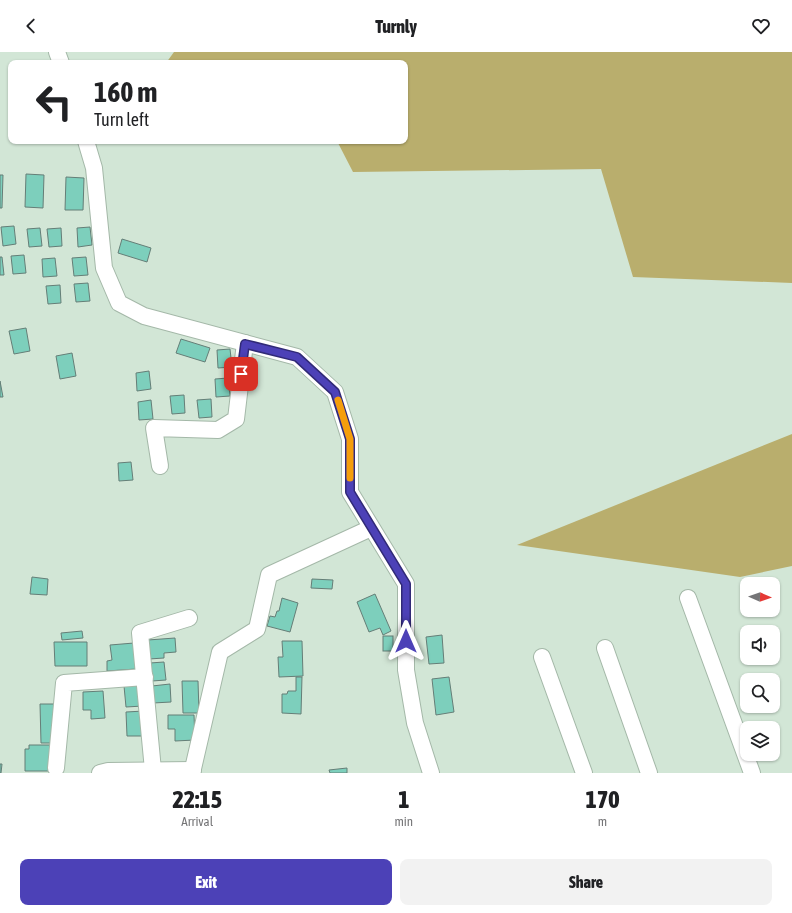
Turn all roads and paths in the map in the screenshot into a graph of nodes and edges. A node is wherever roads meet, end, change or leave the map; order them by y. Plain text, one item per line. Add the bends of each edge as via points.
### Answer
1 (87, 144) edge
2 (245, 344) junction
3 (160, 466) dead end
4 (371, 528) junction
5 (688, 598) dead end
6 (189, 618) dead end
7 (605, 648) dead end
8 (542, 657) dead end
9 (145, 677) junction
10 (56, 768) dead end
11 (153, 770) junction
12 (192, 772) edge
13 (100, 773) edge
14 (431, 773) edge
15 (584, 773) edge
16 (649, 773) edge
17 (752, 773) edge

1 - 2 street via 94,168 104,268 119,303 144,316
2 - 3 street via 236,419 218,430 154,428
2 - 4 street via 297,357 335,392 350,439 350,492
4 - 12 street via 269,575 258,630 220,652
4 - 14 street via 406,584 406,670 415,723
5 - 17 street
6 - 9 street via 140,633
7 - 16 street
8 - 15 street
9 - 10 street via 64,682
9 - 11 street
11 - 12 street
11 - 13 street

